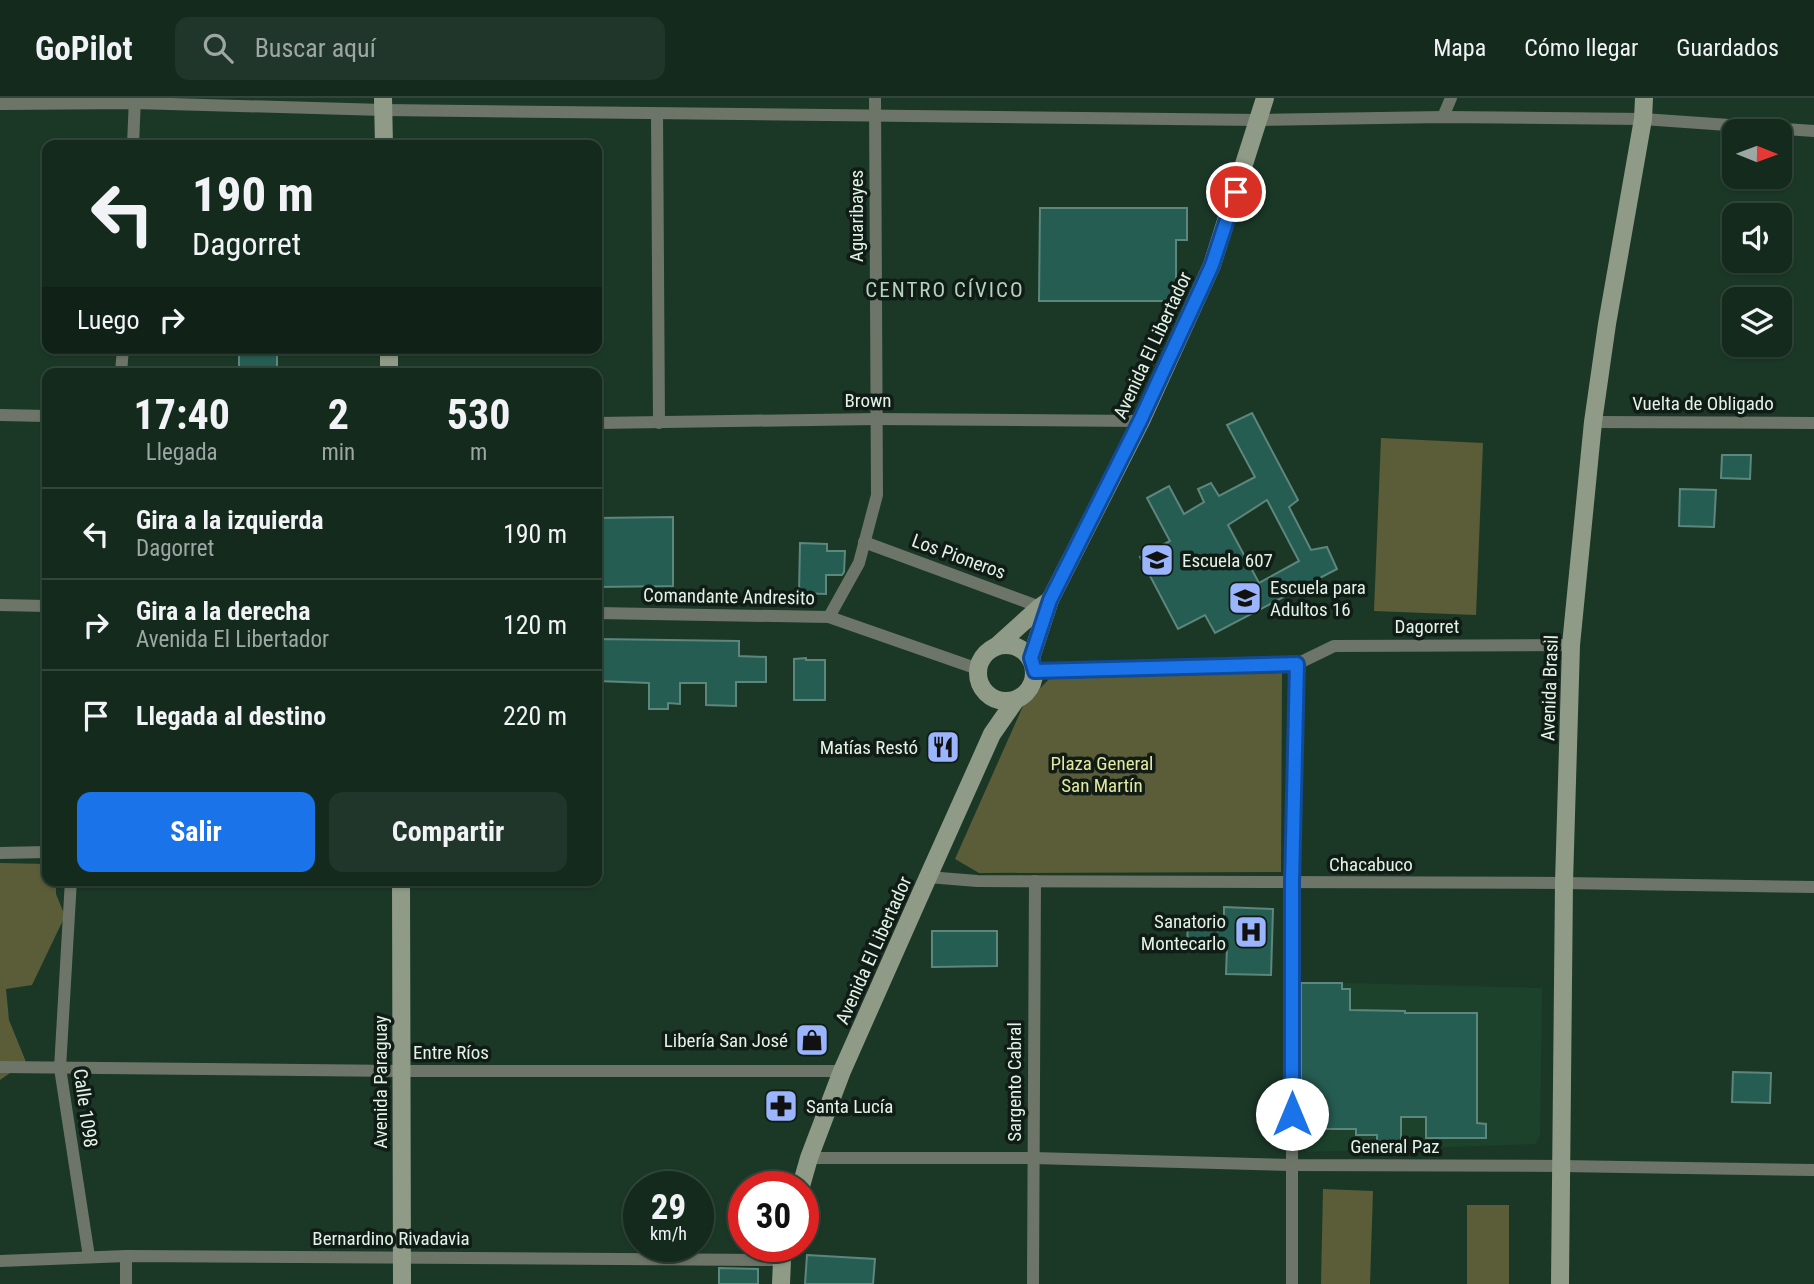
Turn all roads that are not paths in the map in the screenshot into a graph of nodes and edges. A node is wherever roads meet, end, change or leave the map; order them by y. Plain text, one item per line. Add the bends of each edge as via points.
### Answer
1 (628, 98) edge
2 (875, 98) edge
3 (1265, 98) edge
4 (1451, 98) edge
5 (1644, 98) edge
6 (135, 100) edge
7 (0, 104) edge
8 (383, 104) edge
9 (628, 113) junction
10 (657, 114) junction
11 (875, 116) junction
12 (1443, 117) junction
13 (1643, 119) junction
14 (1259, 120) junction
15 (1814, 131) edge
16 (133, 140) edge
17 (384, 140) edge
18 (0, 415) edge
19 (42, 416) edge
20 (876, 419) junction
21 (1140, 421) junction
22 (1593, 422) junction
23 (602, 423) edge
24 (659, 423) junction
25 (1814, 423) edge
26 (864, 542) junction
27 (1045, 603) junction
28 (0, 605) edge
29 (42, 606) edge
30 (602, 613) edge
31 (829, 617) junction
32 (998, 645) junction
33 (1571, 645) junction
34 (1297, 664) junction
35 (1033, 665) junction
36 (978, 669) junction
37 (990, 697) junction
38 (1015, 701) junction
39 (992, 734) junction
40 (42, 852) edge
41 (0, 853) edge
42 (928, 877) junction
43 (1035, 881) junction
44 (1292, 883) junction
45 (1564, 883) junction
46 (71, 886) edge
47 (401, 886) edge
48 (1814, 887) edge
49 (0, 1067) edge
50 (60, 1068) junction
51 (842, 1071) junction
52 (401, 1072) junction
53 (809, 1158) junction
54 (1033, 1158) junction
55 (1292, 1165) junction
56 (1561, 1166) junction
57 (1814, 1170) edge
58 (805, 1171) edge
59 (728, 1254) edge
60 (126, 1256) junction
61 (89, 1257) junction
62 (402, 1258) junction
63 (0, 1261) edge
64 (782, 1262) edge
65 (126, 1284) edge
66 (402, 1284) edge
67 (781, 1284) edge
68 (1033, 1284) edge
69 (1292, 1284) edge
70 (1560, 1284) edge

1 - 9 street
2 - 11 street, Aguaribayes
3 - 14 main road, Avenida El Libertador
4 - 12 street
5 - 13 main road, Avenida Brasil
6 - 7 street
6 - 8 street
6 - 16 street
8 - 9 street
8 - 17 main road
9 - 10 street
10 - 11 street
10 - 24 street
11 - 14 street
11 - 20 street, Aguaribayes
12 - 13 street
12 - 14 street
13 - 15 street
13 - 22 main road, Avenida Brasil
14 - 21 main road, Avenida El Libertador via 1212,265
18 - 19 street
20 - 21 street, Brown
20 - 24 street, Brown
20 - 26 street, Aguaribayes via 877,495
21 - 27 main road, Avenida El Libertador
22 - 25 street, Vuelta de Obligado
22 - 33 main road, Avenida Brasil
23 - 24 street, Brown
26 - 27 street, Los Pioneros
26 - 31 street, Aguaribayes via 859,563
27 - 32 main road, Avenida El Libertador
27 - 35 main road, Avenida El Libertador
28 - 29 street
30 - 31 street, Comandante Andresito
31 - 36 street, Comandante Andresito
32 - 35 main road via 1023,649
32 - 36 main road via 987,652
33 - 34 street, Dagorret via 1334,646
33 - 45 main road, Avenida Brasil
34 - 35 street, Dagorret
34 - 44 street
35 - 38 main road via 1033,683
36 - 37 main road
37 - 38 main road
37 - 39 main road, Avenida El Libertador
38 - 39 main road, Avenida El Libertador
39 - 42 main road, Avenida El Libertador
40 - 41 street
42 - 43 street, Chacabuco
42 - 51 main road, Avenida El Libertador
43 - 44 street, Chacabuco
43 - 54 street, Sargento Cabral
44 - 45 street, Chacabuco
44 - 55 street
45 - 48 street, Chacabuco
45 - 56 main road, Avenida Brasil
46 - 50 street, Calle 1098
47 - 52 main road, Avenida Paraguay
49 - 50 street, Entre Ríos
50 - 52 street, Entre Ríos
50 - 61 street, Calle 1098
51 - 52 street, Entre Ríos
51 - 53 main road, Avenida El Libertador
52 - 62 main road, Avenida Paraguay
53 - 54 street, General Paz
53 - 58 main road, Avenida El Libertador
54 - 55 street, General Paz
54 - 68 street, Sargento Cabral
55 - 56 street, General Paz
55 - 69 street
56 - 57 street, General Paz
56 - 70 main road, Avenida Brasil
59 - 62 street, Bernardino Rivadavia
60 - 61 street, Bernardino Rivadavia
60 - 62 street, Bernardino Rivadavia
60 - 65 street
61 - 63 street, Bernardino Rivadavia
62 - 66 main road, Avenida Paraguay
64 - 67 main road

